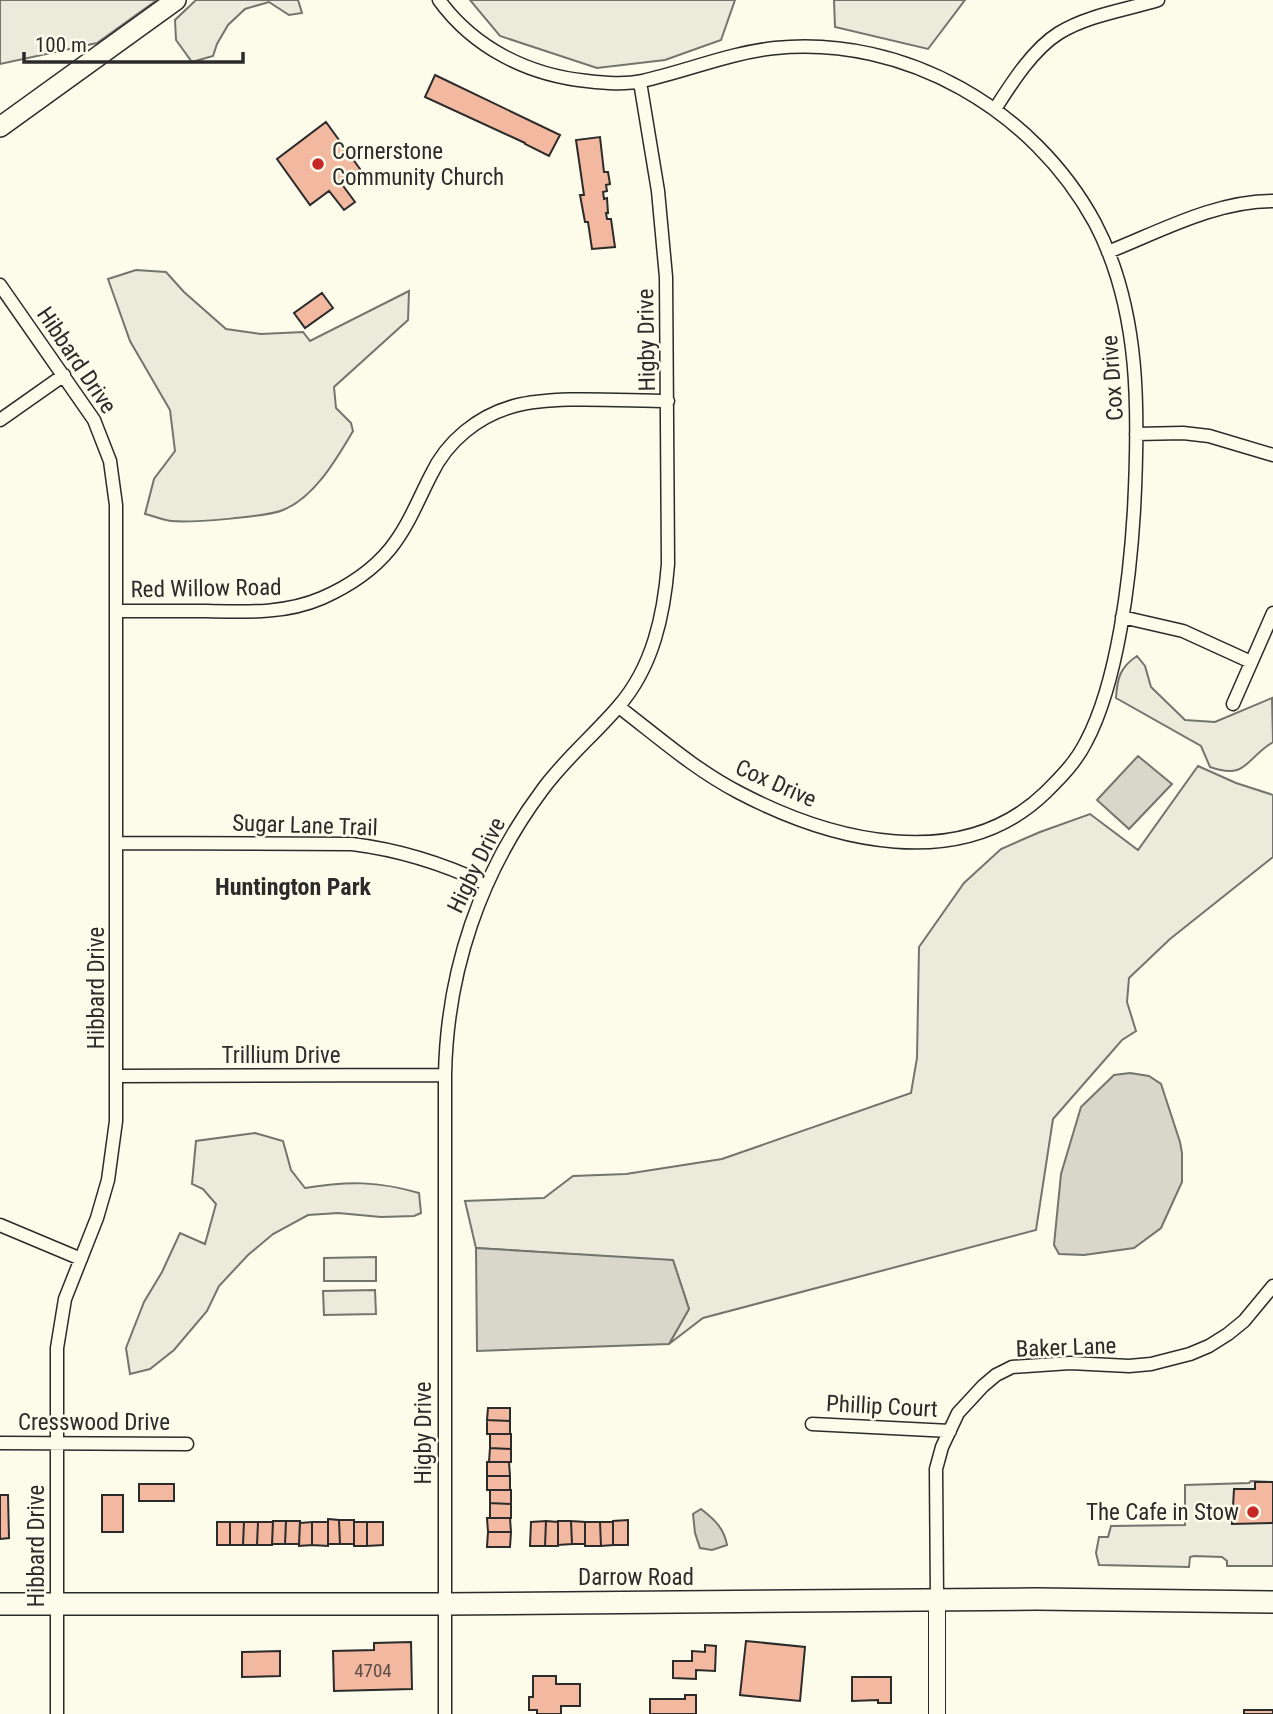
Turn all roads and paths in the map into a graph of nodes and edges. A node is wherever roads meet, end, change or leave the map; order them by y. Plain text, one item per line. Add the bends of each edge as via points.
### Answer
1 (176, 0) edge
2 (439, 0) edge
3 (1158, 0) edge
4 (640, 82) junction
5 (995, 109) junction
6 (0, 127) edge
7 (1273, 201) edge
8 (1108, 252) junction
9 (0, 285) edge
10 (64, 374) junction
11 (668, 401) junction
12 (0, 420) edge
13 (1136, 434) junction
14 (1273, 454) edge
15 (116, 611) junction
16 (1273, 613) edge
17 (1122, 617) junction
18 (1251, 663) junction
19 (1233, 704) dead end
20 (618, 706) junction
21 (117, 843) junction
22 (486, 884) junction
23 (445, 1075) junction
24 (117, 1076) junction
25 (0, 1225) edge
26 (81, 1259) junction
27 (1273, 1286) edge
28 (812, 1424) dead end
29 (950, 1431) junction
30 (0, 1443) edge
31 (57, 1443) junction
32 (187, 1444) dead end
33 (937, 1600) junction
34 (1273, 1602) edge
35 (57, 1603) junction
36 (0, 1604) edge
37 (445, 1604) junction
38 (57, 1714) edge
39 (446, 1714) edge
40 (937, 1714) edge

1 - 6 main road
2 - 4 street, Cox Drive via 470,34 514,62 576,80
3 - 5 street via 1058,33 1018,75
4 - 5 street, Cox Drive via 735,54 815,48 902,62 938,76
4 - 11 street, Higby Drive via 663,237
5 - 8 street, Cox Drive via 1056,165 1096,224
7 - 8 street via 1203,214
8 - 13 street, Cox Drive via 1129,322
9 - 10 street, Hibbard Drive
10 - 12 street
10 - 15 street, Hibbard Drive via 94,420 110,461 116,505
11 - 15 street, Red Willow Road via 553,401 512,407 486,418 464,432 440,458 390,549 346,586 310,603 261,612
11 - 20 street, Higby Drive via 665,600 649,656
13 - 14 street via 1198,435
13 - 17 street, Cox Drive via 1133,527
15 - 21 street, Hibbard Drive
16 - 18 street
17 - 18 street via 1183,631
17 - 20 street, Cox Drive via 1098,716 1063,776 1015,816 954,839 891,842 802,820 734,790 698,768
18 - 19 street
20 - 22 street, Higby Drive via 544,787
21 - 22 street, Sugar Lane Trail via 382,847 429,859
21 - 24 street, Hibbard Drive
22 - 23 street, Higby Drive via 454,982
23 - 24 street, Trillium Drive
23 - 37 street, Higby Drive
24 - 26 street, Hibbard Drive via 111,1166
25 - 26 street
26 - 31 street, Hibbard Drive via 65,1299 57,1348
27 - 29 street, Baker Lane via 1244,1321 1190,1354 1129,1366 1070,1363 1012,1367 969,1399
28 - 29 street, Phillip Court
29 - 33 street, Baker Lane via 936,1469
30 - 31 street, Cresswood Drive
31 - 32 street, Cresswood Drive
31 - 35 street, Hibbard Drive
33 - 34 main road, Darrow Road
33 - 37 main road, Darrow Road
33 - 40 street
35 - 36 main road, Darrow Road
35 - 37 main road, Darrow Road
35 - 38 street, Hibbard Drive
37 - 39 street, Higby Drive

